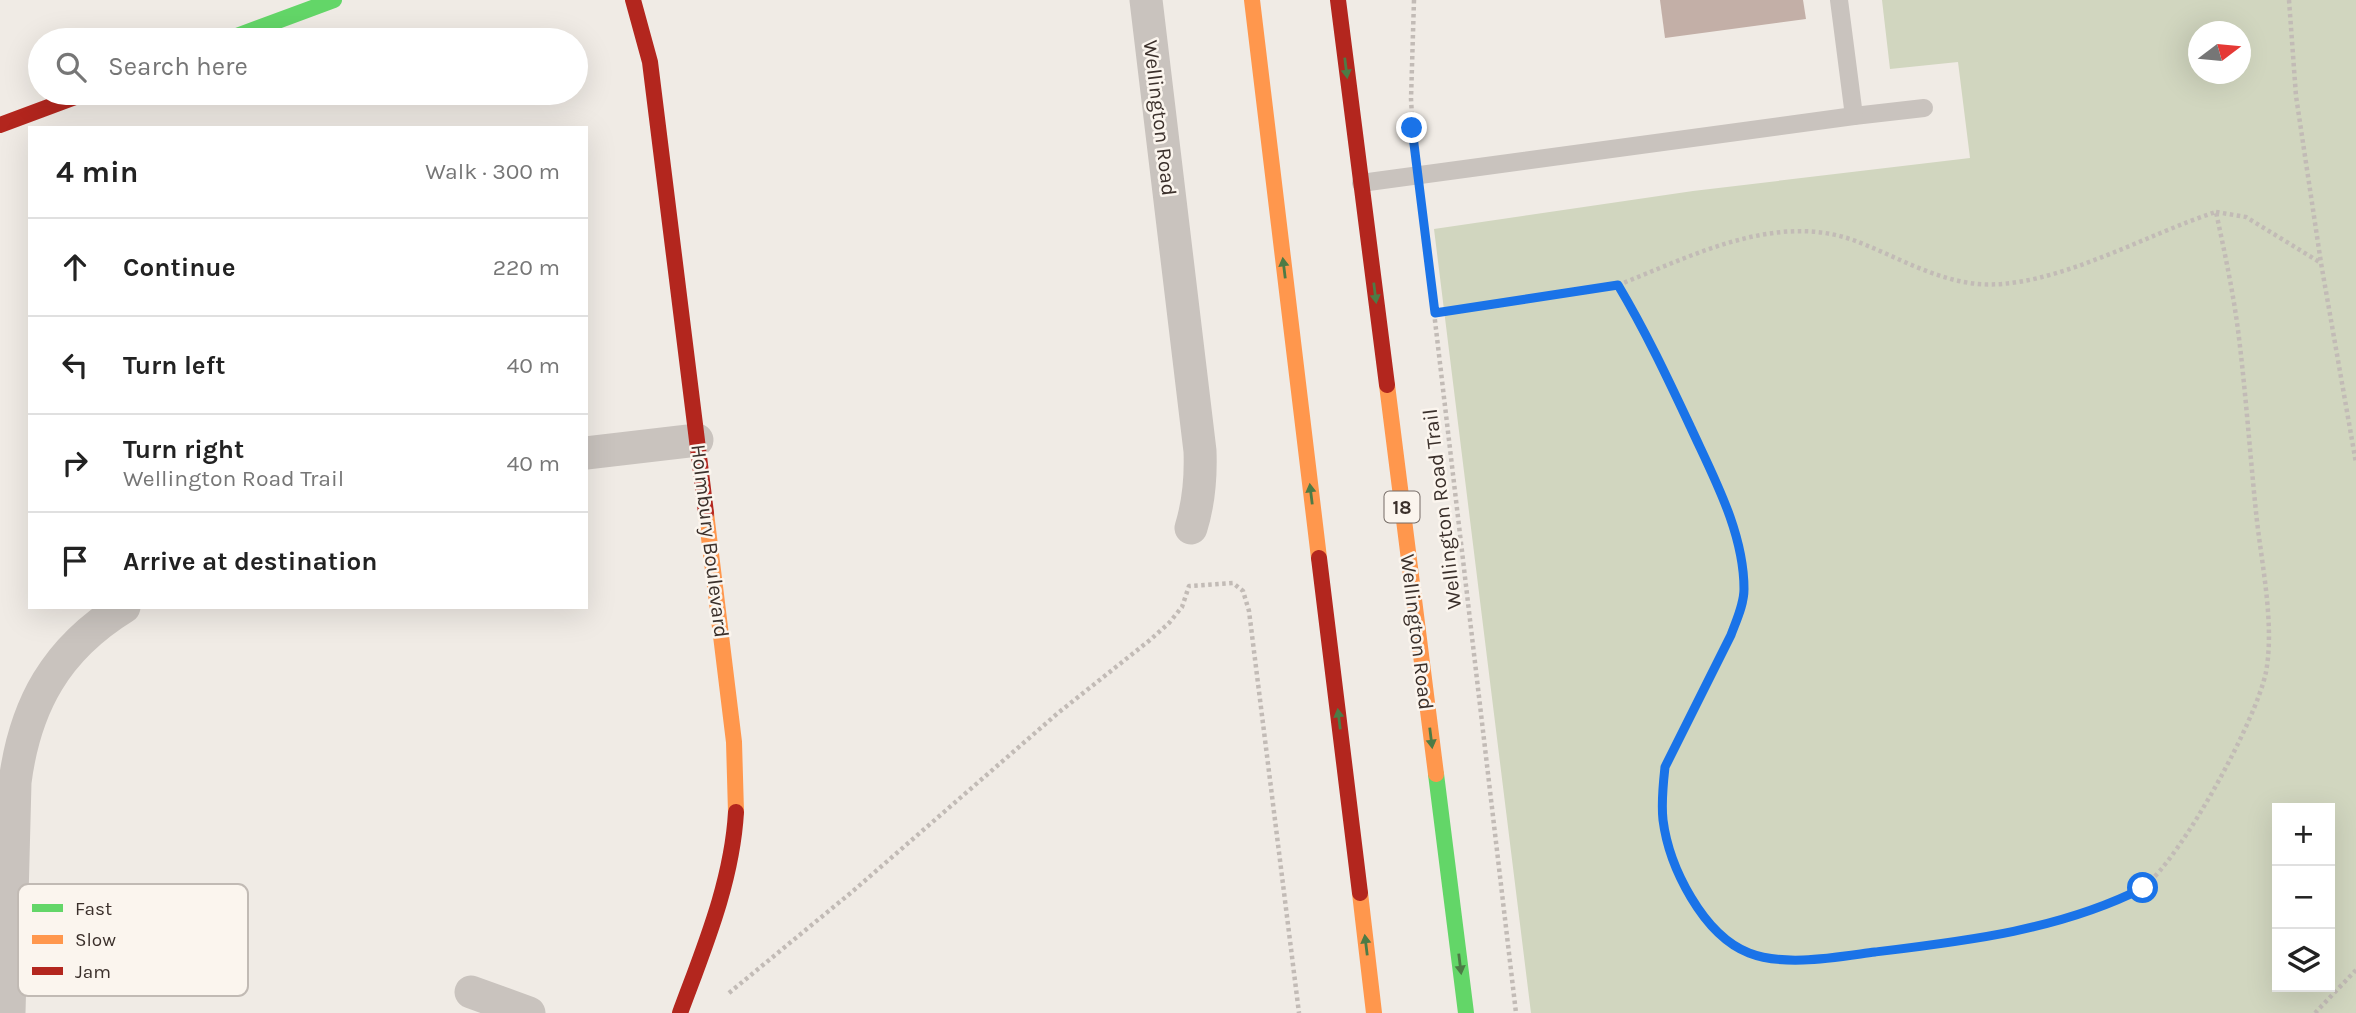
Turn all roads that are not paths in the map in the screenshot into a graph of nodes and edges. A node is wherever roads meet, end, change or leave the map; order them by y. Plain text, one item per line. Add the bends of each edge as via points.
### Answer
1 (334, 0) edge
2 (634, 0) edge
3 (651, 0) edge
4 (1146, 0) edge
5 (1252, 0) edge
6 (1338, 0) edge
7 (1839, 0) edge
8 (258, 28) edge
9 (650, 62) junction
10 (54, 105) edge
11 (1924, 108) dead end
12 (1854, 116) junction
13 (0, 125) edge
14 (1360, 183) junction
15 (697, 440) junction
16 (588, 453) edge
17 (1191, 528) dead end
18 (121, 609) edge
19 (7, 853) edge
20 (471, 992) dead end
21 (9, 1013) edge
22 (529, 1013) edge
23 (680, 1013) edge
24 (1374, 1013) edge
25 (1466, 1013) edge

1 - 8 main road
2 - 9 main road, Holmbury Boulevard
3 - 9 street, Holmbury Boulevard
4 - 17 street, Wellington Road via 1200,451 1202,481
24 -> 5 main road
6 -> 14 main road, Wellington Road / 18
7 - 12 lane
9 - 15 main road, Holmbury Boulevard
10 - 13 main road
11 - 12 lane
12 - 14 lane
14 -> 25 main road, Wellington Road / 18
15 - 16 street
15 - 23 main road, Holmbury Boulevard via 731,704 736,817 724,887
18 - 19 street via 80,640 60,662 36,702 19,752
19 - 21 street
20 - 22 street

